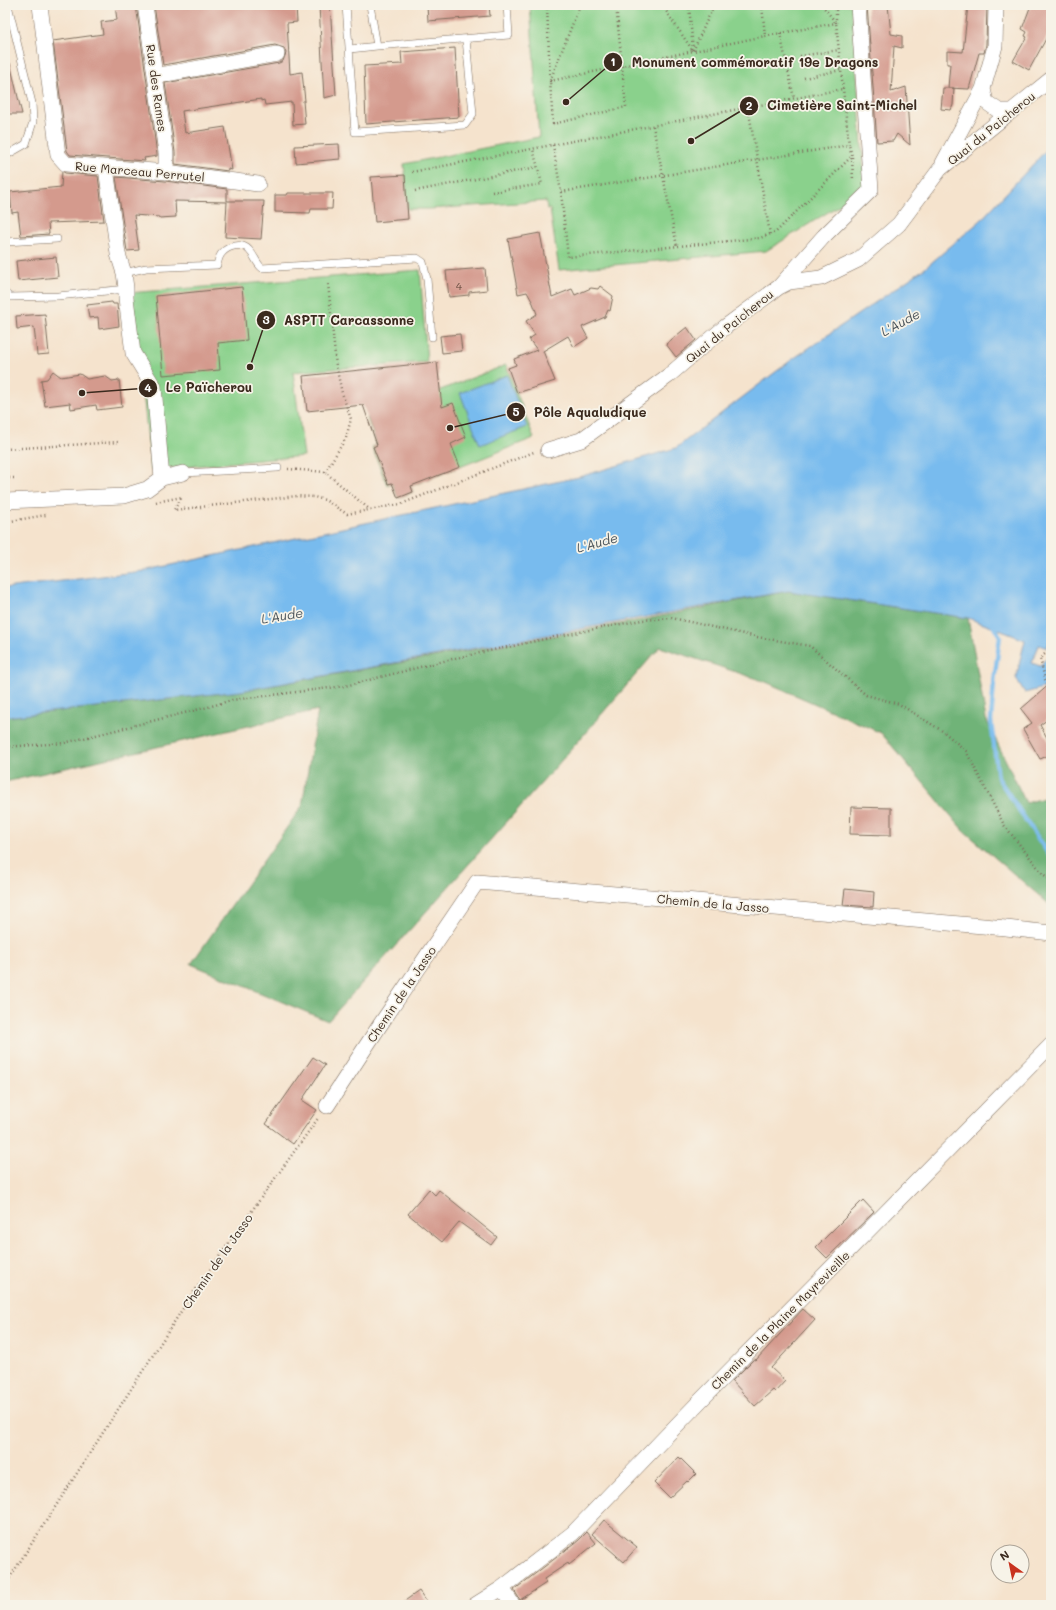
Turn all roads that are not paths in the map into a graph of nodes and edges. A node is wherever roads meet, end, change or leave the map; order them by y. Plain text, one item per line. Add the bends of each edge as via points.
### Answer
1 (8, 5) edge
2 (40, 5) edge
3 (145, 5) edge
4 (346, 5) edge
5 (370, 5) edge
6 (507, 5) edge
7 (858, 5) edge
8 (996, 5) edge
9 (466, 38) junction
10 (377, 46) junction
11 (350, 49) junction
12 (277, 54) dead end
13 (155, 76) junction
14 (1051, 79) edge
15 (983, 89) junction
16 (1011, 111) junction
17 (5, 156) edge
18 (106, 168) junction
19 (940, 169) junction
20 (166, 172) junction
21 (258, 184) dead end
22 (57, 239) dead end
23 (5, 242) edge
24 (124, 273) junction
25 (779, 287) junction
26 (126, 288) junction
27 (5, 293) edge
28 (432, 337) dead end
29 (548, 450) road end
30 (278, 468) road end
31 (183, 473) joint
32 (162, 478) junction
33 (5, 501) edge
34 (1051, 933) edge
35 (1051, 1045) edge
36 (327, 1106) road end
37 (502, 1588) junction
38 (475, 1605) edge
39 (513, 1605) edge

1 - 17 lane via 32,103 33,122 26,144
2 - 18 street, Rue Marceau Perrutel via 58,155 66,164
3 - 13 street, Rue des Rames
4 - 11 lane
5 - 10 lane
6 - 9 lane via 509,35
7 - 25 street via 871,190 824,236
8 - 15 street via 995,46
9 - 10 lane
9 - 11 lane via 473,114 465,125 355,132
10 - 11 lane
12 - 13 street
13 - 20 street, Rue des Rames via 166,153
14 - 16 street, Quai du Paicherou
15 - 16 street via 986,102 999,110
15 - 19 street
16 - 19 street, Quai du Paicherou
18 - 20 street, Rue Marceau Perrutel
18 - 24 street via 118,254
19 - 25 street, Quai du Paicherou via 899,224 858,260 820,278 789,282
20 - 21 street, Rue Marceau Perrutel
22 - 23 lane
24 - 26 street
24 - 28 lane via 146,268 217,265 221,254 228,248 240,245 249,249 256,263 262,268 417,258 423,262 427,279
25 - 29 street, Quai du Paicherou via 725,326 668,376 582,440
26 - 27 lane via 58,296 10,296
26 - 32 street via 132,353 154,386
30 - 31 lane
31 - 32 street
32 - 33 street via 147,489 124,496
34 - 36 street, Chemin de la Jasso via 477,882
35 - 37 street, Chemin de la Plaine Mayrevieille via 573,1533
37 - 38 street, Chemin de la Plaine Mayrevieille
37 - 39 street

